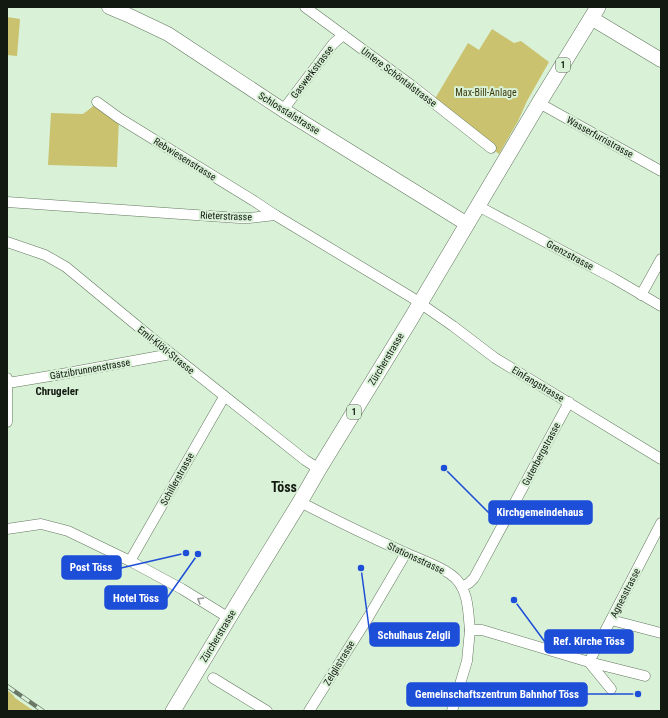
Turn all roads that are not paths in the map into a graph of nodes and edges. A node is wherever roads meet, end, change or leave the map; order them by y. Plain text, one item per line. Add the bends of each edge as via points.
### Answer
1 (109, 7) edge
2 (305, 7) edge
3 (595, 13) edge
4 (343, 35) junction
5 (661, 60) edge
6 (96, 102) dead end
7 (539, 103) junction
8 (283, 110) junction
9 (491, 148) dead end
10 (661, 171) edge
11 (7, 202) edge
12 (478, 206) junction
13 (275, 215) junction
14 (467, 224) junction
15 (7, 242) edge
16 (661, 259) edge
17 (641, 295) junction
18 (420, 304) junction
19 (661, 306) edge
20 (171, 354) junction
21 (7, 380) edge
22 (224, 397) junction
23 (569, 402) junction
24 (7, 422) edge
25 (661, 459) edge
26 (319, 469) junction
27 (300, 502) junction
28 (661, 523) edge
29 (7, 529) edge
30 (657, 543) edge
31 (406, 554) junction
32 (130, 561) junction
33 (462, 587) junction
34 (223, 614) junction
35 (611, 620) junction
36 (470, 630) junction
37 (661, 632) edge
38 (589, 662) junction
39 (645, 676) dead end
40 (213, 678) dead end
41 (611, 689) dead end
42 (173, 711) edge
43 (267, 711) edge
44 (310, 711) edge
45 (452, 711) edge

1 - 8 main road, Schlosstalstrasse via 168,34
2 - 4 street, Untere Schöntalstrasse
3 - 5 main road
3 - 7 main road, Zürcherstrasse / 1
4 - 8 street, Gaswerkstrasse via 333,44
4 - 9 street, Untere Schöntalstrasse
6 - 13 street, Rebwiesenstrasse
7 - 10 street, Wasserfurristrasse
7 - 12 main road, Zürcherstrasse / 1
8 - 14 main road, Schlosstalstrasse
11 - 13 street, Rieterstrasse via 239,218
12 - 14 main road, Zürcherstrasse / 1
12 - 17 street, Grenzstrasse
13 - 18 street
14 - 18 main road, Zürcherstrasse / 1
15 - 20 street, Emil-Klöti-Strasse via 45,255 66,267
16 - 17 street
17 - 19 street, Grenzstrasse
18 - 23 street, Einfangstrasse via 495,358
18 - 26 main road, Zürcherstrasse / 1
20 - 21 street, Gätzibrunnenstrasse via 62,374
20 - 22 street, Emil-Klöti-Strasse
21 - 24 street
22 - 26 street, Emil-Klöti-Strasse
22 - 32 street, Schillerstrasse
23 - 25 street, Einfangstrasse
23 - 33 street, Gutenbergstrasse via 474,578
26 - 27 main road, Zürcherstrasse / 1
27 - 31 street, Stationsstrasse
27 - 34 main road, Zürcherstrasse / 1
28 - 30 street, Agnesstrasse
29 - 32 street via 41,524 68,531
30 - 35 street, Agnesstrasse
31 - 33 street, Stationsstrasse via 445,571
31 - 44 street, Zelglistrasse
34 -> 32 street
33 - 36 street, Stationsstrasse via 468,606
34 - 42 main road, Zürcherstrasse / 1
35 - 37 street
35 - 38 street, Agnesstrasse
36 - 38 street via 482,630
36 - 45 street, Stationsstrasse via 467,661
38 - 39 street
38 - 41 street
40 - 43 street

